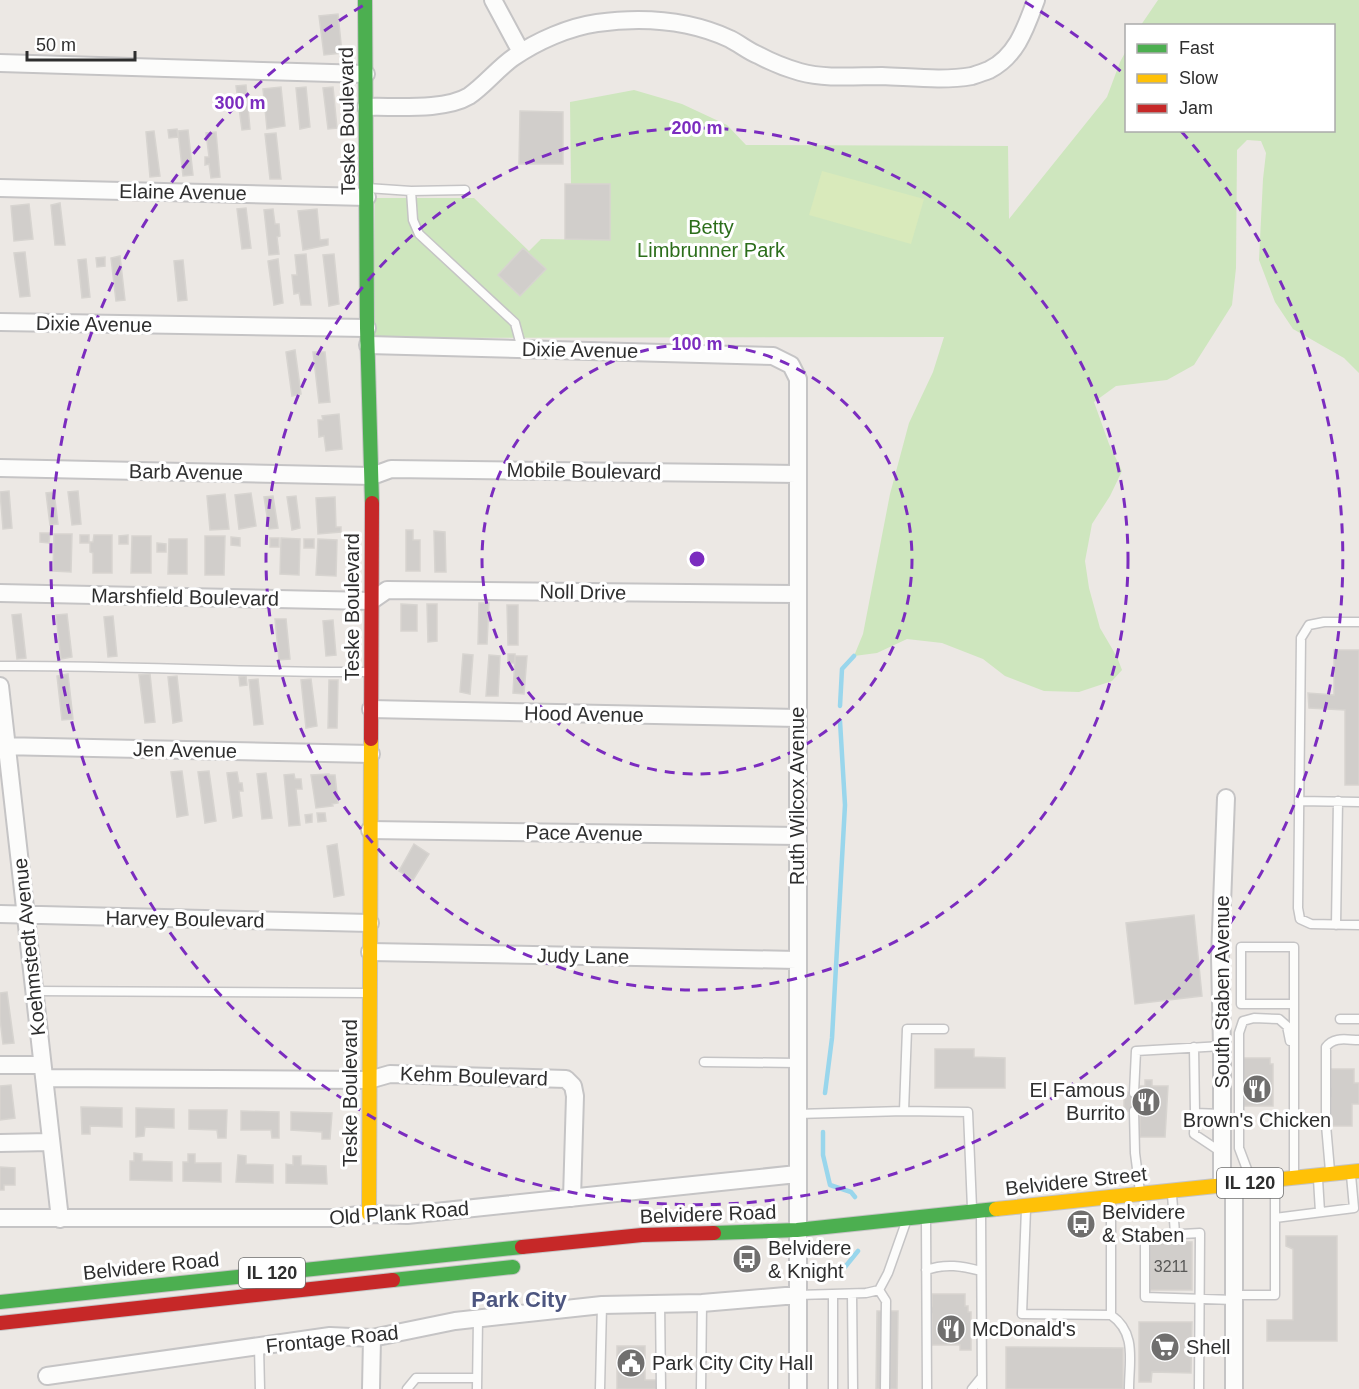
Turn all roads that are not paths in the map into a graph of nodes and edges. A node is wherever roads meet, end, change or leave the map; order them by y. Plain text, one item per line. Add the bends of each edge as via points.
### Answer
1 (365, 0) edge
2 (493, 0) edge
3 (1036, 0) edge
4 (521, 52) junction
5 (0, 63) edge
6 (366, 74) junction
7 (366, 107) junction
8 (0, 188) edge
9 (411, 190) junction
10 (465, 190) dead end
11 (367, 193) junction
12 (0, 322) edge
13 (368, 336) junction
14 (522, 349) junction
15 (790, 365) joint
16 (0, 468) edge
17 (797, 474) junction
18 (372, 476) junction
19 (0, 593) edge
20 (797, 594) junction
21 (371, 601) junction
22 (1359, 622) edge
23 (0, 666) edge
24 (371, 672) junction
25 (0, 686) edge
26 (371, 709) junction
27 (797, 718) junction
28 (3, 746) edge
29 (371, 754) junction
30 (1226, 798) dead end
31 (1299, 801) junction
32 (1338, 801) junction
33 (1359, 802) edge
34 (370, 830) junction
35 (798, 836) junction
36 (0, 914) edge
37 (26, 915) junction
38 (370, 923) junction
39 (1336, 925) junction
40 (1359, 925) edge
41 (370, 952) junction
42 (797, 960) junction
43 (34, 991) junction
44 (370, 993) junction
45 (1294, 1004) junction
46 (1340, 1019) dead end
47 (1359, 1019) edge
48 (944, 1029) dead end
49 (1359, 1040) edge
50 (1194, 1047) junction
51 (1222, 1047) junction
52 (704, 1062) dead end
53 (797, 1063) junction
54 (0, 1065) edge
55 (43, 1071) junction
56 (1294, 1074) junction
57 (369, 1080) junction
58 (1134, 1093) dead end
59 (904, 1111) junction
60 (1134, 1111) dead end
61 (1195, 1113) junction
62 (797, 1114) junction
63 (1222, 1114) junction
64 (50, 1142) junction
65 (0, 1143) edge
66 (1222, 1152) junction
67 (1355, 1172) edge
68 (797, 1174) junction
69 (1324, 1175) junction
70 (1294, 1178) junction
71 (1275, 1180) junction
72 (1252, 1183) junction
73 (1228, 1185) junction
74 (1172, 1191) junction
75 (1140, 1195) junction
76 (1111, 1197) junction
77 (572, 1198) junction
78 (1026, 1206) junction
79 (977, 1211) junction
80 (1320, 1212) junction
81 (369, 1214) junction
82 (926, 1216) junction
83 (0, 1218) edge
84 (907, 1218) junction
85 (1275, 1218) junction
86 (60, 1219) junction
87 (797, 1230) junction
88 (1175, 1233) junction
89 (672, 1248) dead end
90 (530, 1265) dead end
91 (926, 1270) junction
92 (981, 1271) junction
93 (879, 1290) junction
94 (797, 1294) junction
95 (833, 1294) junction
96 (852, 1294) junction
97 (1234, 1297) junction
98 (1200, 1299) junction
99 (0, 1302) edge
100 (660, 1303) junction
101 (702, 1303) junction
102 (602, 1305) junction
103 (1111, 1315) junction
104 (478, 1319) junction
105 (0, 1323) edge
106 (372, 1338) junction
107 (259, 1346) junction
108 (47, 1376) dead end
109 (477, 1378) junction
110 (977, 1386) edge
111 (929, 1387) edge
112 (260, 1389) edge
113 (372, 1389) edge
114 (406, 1389) edge
115 (477, 1389) edge
116 (600, 1389) edge
117 (661, 1389) edge
118 (701, 1389) edge
119 (798, 1389) edge
120 (832, 1389) edge
121 (853, 1389) edge
122 (885, 1389) edge
123 (1129, 1389) edge
124 (1199, 1389) edge
125 (1233, 1389) edge

1 - 6 main road, Teske Boulevard
2 - 4 street
3 - 4 street via 1020,41 1008,56 991,69 951,78 802,73 730,39 665,21 594,23
4 - 7 street via 469,96 452,103
5 - 6 street
6 - 7 main road, Teske Boulevard
7 - 11 main road, Teske Boulevard
8 - 11 street, Elaine Avenue
9 - 10 lane
9 - 11 lane
9 - 14 lane via 413,220 419,234 516,323
11 - 13 main road, Teske Boulevard
12 - 13 street, Dixie Avenue
13 - 14 street, Dixie Avenue
13 - 18 main road, Teske Boulevard
14 - 15 street, Dixie Avenue via 747,354 773,356
15 - 17 street, Ruth Wilcox Avenue via 798,379
16 - 18 street, Barb Avenue
17 - 18 street, Mobile Boulevard via 392,468
17 - 20 street, Ruth Wilcox Avenue
18 - 21 main road, Teske Boulevard
19 - 21 street, Marshfield Boulevard
20 - 21 street, Noll Drive via 387,590
20 - 27 street, Ruth Wilcox Avenue
21 - 24 main road, Teske Boulevard
22 - 31 lane via 1309,625 1301,638
23 - 24 lane
24 - 26 main road, Teske Boulevard
25 - 28 street, Koehmstedt Avenue
26 - 27 street, Hood Avenue
26 - 29 main road, Teske Boulevard
27 - 35 street, Ruth Wilcox Avenue
28 - 29 street, Jen Avenue
28 - 37 street, Koehmstedt Avenue
29 - 34 main road, Teske Boulevard
30 - 51 street, South Staben Avenue via 1220,957
31 - 32 lane
31 - 39 lane via 1300,920
32 - 33 lane
32 - 39 lane
34 - 35 street, Pace Avenue
34 - 38 main road, Teske Boulevard
35 - 42 street, Ruth Wilcox Avenue
36 - 37 street, Harvey Boulevard
37 - 38 street, Harvey Boulevard
37 - 43 street, Koehmstedt Avenue
38 - 41 main road, Teske Boulevard
39 - 40 lane
41 - 42 street, Judy Lane
41 - 44 main road, Teske Boulevard
42 - 53 street, Ruth Wilcox Avenue
43 - 44 lane
43 - 55 street, Koehmstedt Avenue
44 - 57 main road, Teske Boulevard
45 - 45 lane via 1294,947 1241,947 1240,1004
45 - 56 lane
46 - 47 lane
48 - 59 lane via 907,1029
49 - 69 lane via 1330,1041 1326,1047
50 - 51 lane
50 - 58 lane via 1136,1051
50 - 61 lane
51 - 63 street, South Staben Avenue
52 - 53 lane
53 - 62 street, Ruth Wilcox Avenue
54 - 55 street, Kehm Boulevard
55 - 57 street, Kehm Boulevard
55 - 64 street, Koehmstedt Avenue
56 - 70 lane
56 - 72 lane via 1289,1066 1287,1026 1279,1018 1243,1021 1239,1033 1239,1148
57 - 77 street, Kehm Boulevard via 390,1074 566,1078 575,1096
57 - 81 main road, Teske Boulevard
59 - 62 lane
59 - 79 lane via 968,1112
60 - 75 lane
61 - 63 lane
61 - 66 lane via 1194,1134
62 - 68 street, Ruth Wilcox Avenue
63 - 66 street, South Staben Avenue
64 - 65 street
64 - 86 street, Koehmstedt Avenue
66 - 73 street, South Staben Avenue
67 - 69 main road, Belvidere Street / IL 120
67 - 80 lane via 1354,1208
68 - 77 street, Old Plank Road
68 - 87 street, Ruth Wilcox Avenue
69 - 70 main road, Belvidere Street / IL 120
69 - 80 lane
70 - 71 main road, Belvidere Street / IL 120
71 - 72 main road, Belvidere Street / IL 120
71 - 85 lane
72 - 73 main road, Belvidere Street / IL 120
73 - 74 main road, Belvidere Street / IL 120
73 - 97 street, South Staben Avenue
74 - 75 main road, Belvidere Street / IL 120
74 - 88 lane
75 - 76 main road, Belvidere Street / IL 120
76 - 78 main road, Belvidere Street / IL 120
76 - 103 lane
77 - 81 street, Old Plank Road via 407,1215
78 - 79 main road, Belvidere Street / IL 120
78 - 103 lane via 1022,1314
79 - 82 main road, Belvidere Street / IL 120
79 - 92 lane
80 - 85 lane
81 - 86 street, Old Plank Road via 333,1218
82 - 84 main road, Belvidere Street / IL 120
82 - 91 lane
83 - 86 street, Old Plank Road
84 - 87 main road, Belvidere Street / IL 120
84 - 93 lane
85 - 97 lane via 1275,1295
87 - 89 main road, Belvidere Road / IL 120
87 - 94 street, Ruth Wilcox Avenue
87 - 99 main road, Belvidere Road / IL 120 via 642,1235
88 - 98 lane via 1200,1233
88 - 98 lane via 1145,1236 1145,1297
90 - 105 main road, Belvidere Road / IL 120
91 - 92 lane via 956,1265
91 - 111 lane
92 - 110 lane
93 - 96 lane
93 - 122 lane via 886,1301
94 - 95 lane
94 - 101 street, Frontage Road
94 - 119 street, Ruth Wilcox Avenue
95 - 96 lane
95 - 120 lane
96 - 121 lane
97 - 98 lane
97 - 125 street, South Staben Avenue
98 - 124 lane
100 - 101 street, Frontage Road
100 - 102 street, Frontage Road
100 - 117 lane
101 - 118 lane
102 - 104 street, Frontage Road
102 - 116 lane
103 - 123 lane via 1121,1322 1129,1337
104 - 106 street, Frontage Road
104 - 109 lane
106 - 107 street, Frontage Road via 330,1336
106 - 113 street
107 - 108 street, Frontage Road
107 - 112 lane
109 - 114 lane via 416,1378
109 - 115 lane

